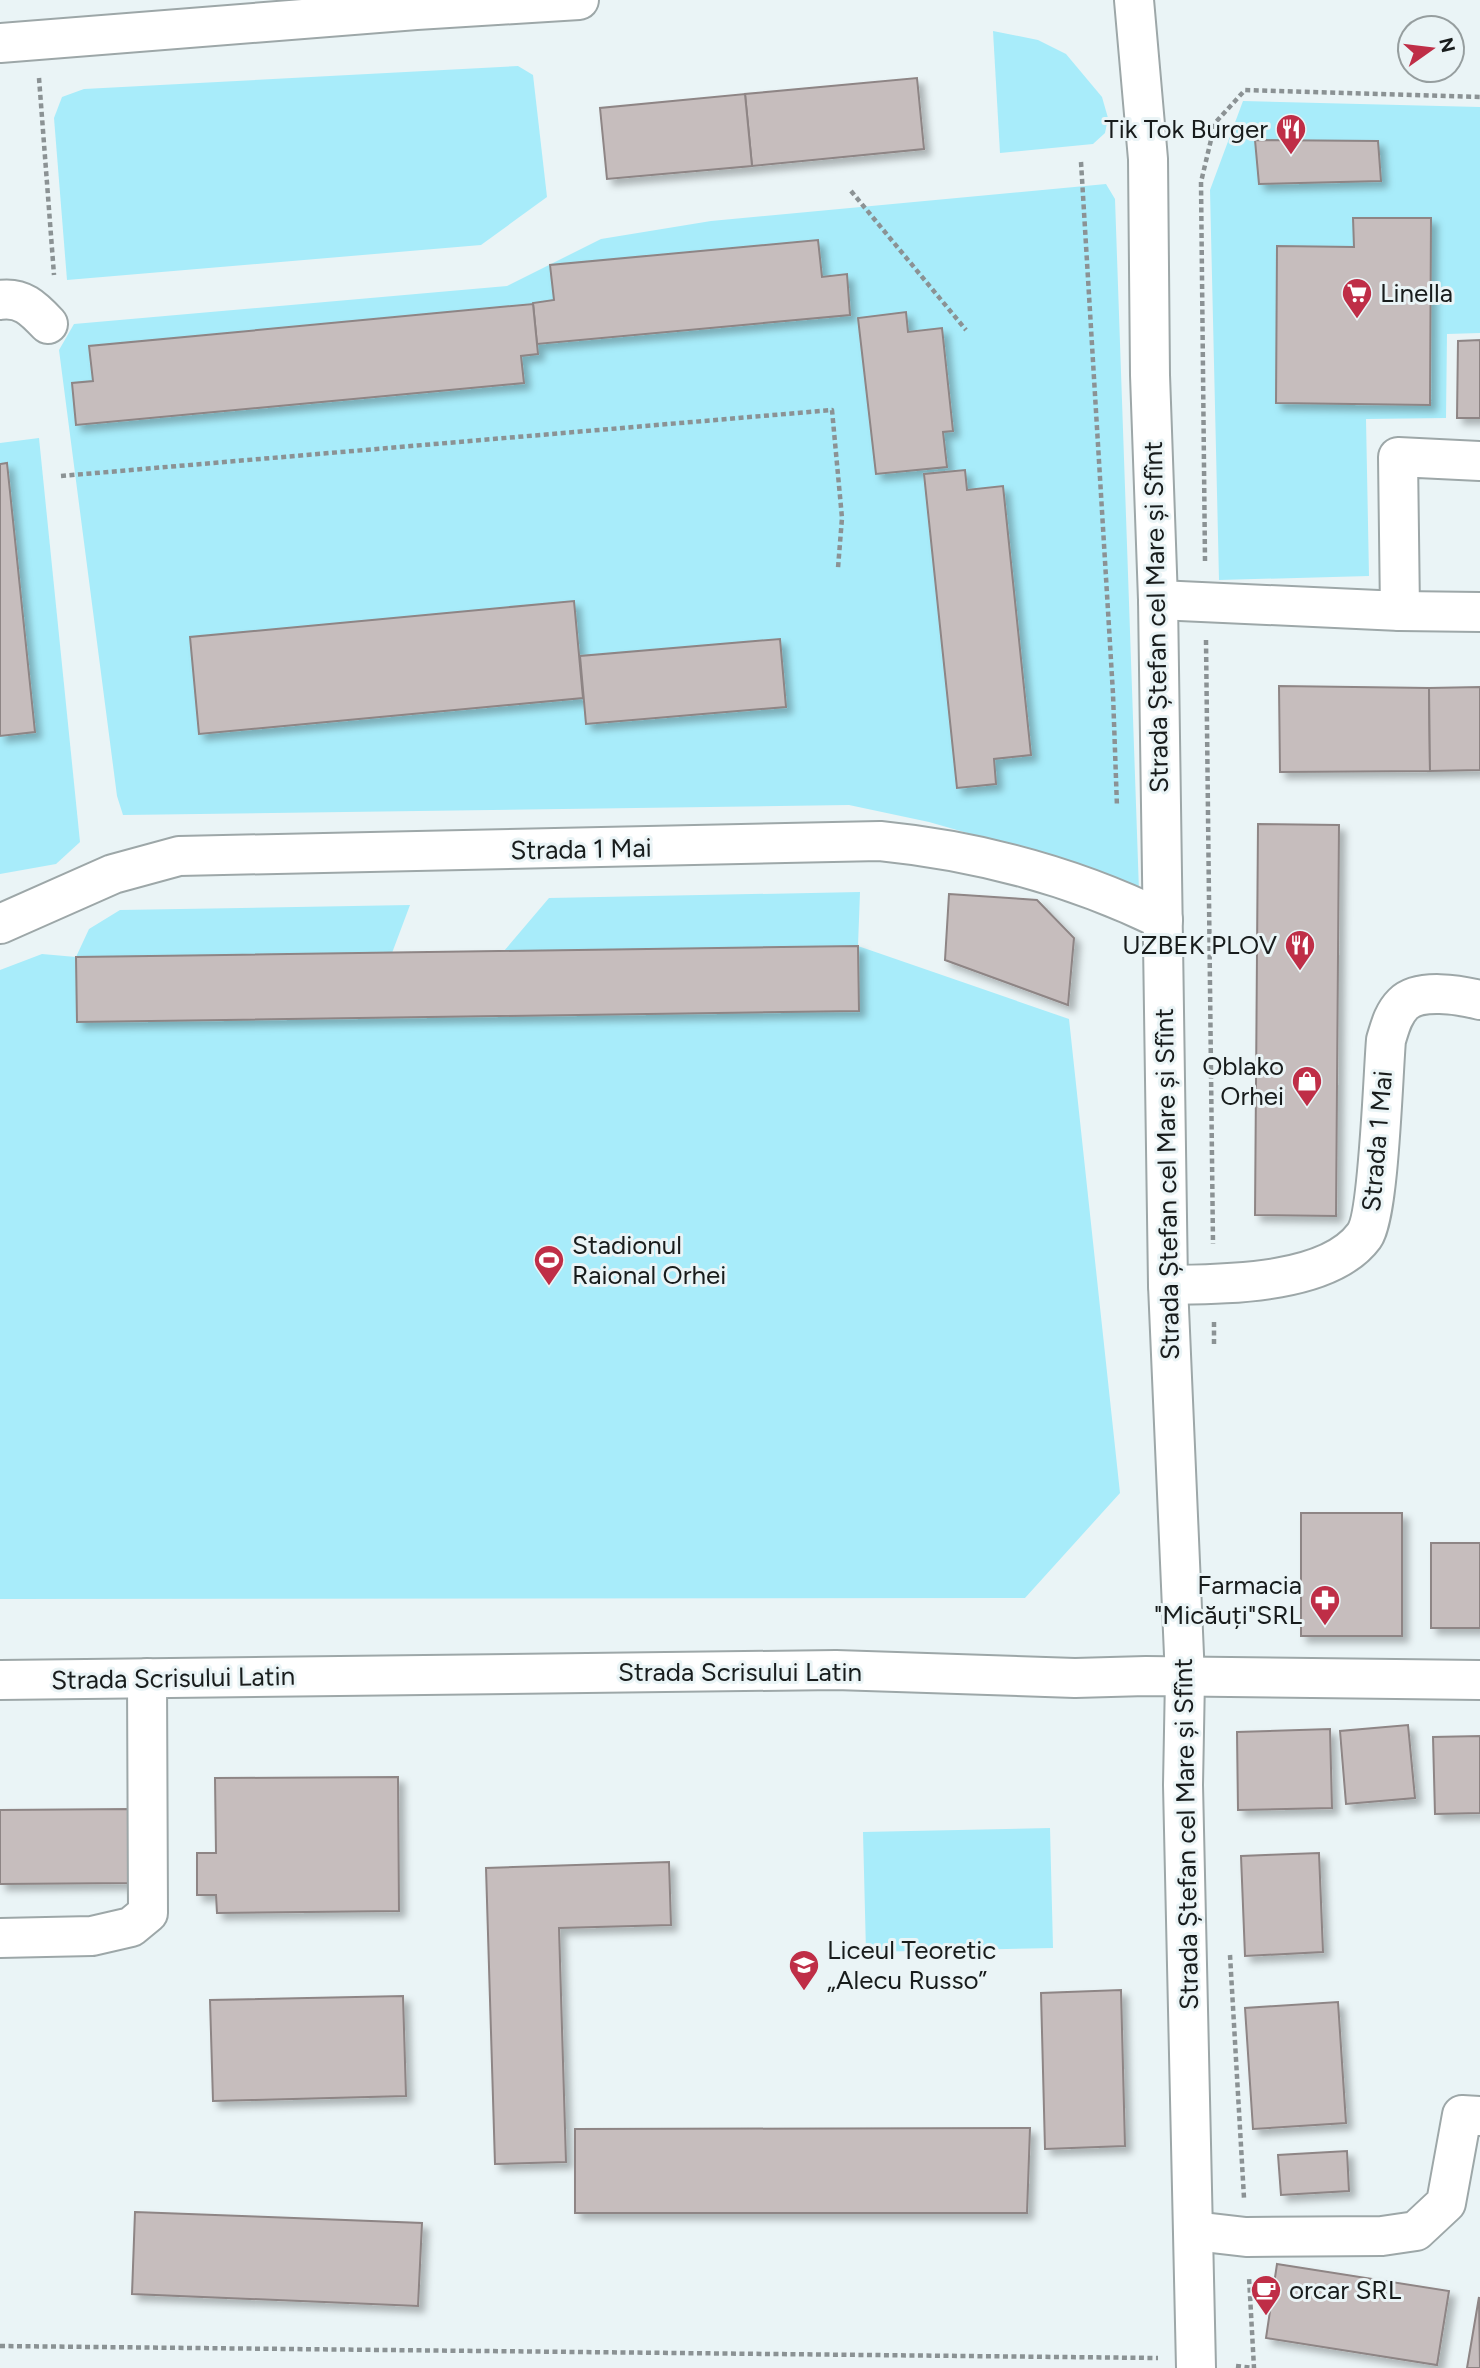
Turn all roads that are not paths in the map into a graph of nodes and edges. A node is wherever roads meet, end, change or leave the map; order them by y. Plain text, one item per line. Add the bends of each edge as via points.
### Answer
1 (579, 0) edge
2 (1134, 0) edge
3 (18, 41) edge
4 (0, 300) edge
5 (51, 306) road end
6 (1480, 461) edge
7 (1158, 600) junction
8 (1400, 611) junction
9 (1480, 612) edge
10 (1163, 920) junction
11 (0, 924) edge
12 (1480, 1000) edge
13 (1168, 1285) junction
14 (147, 1678) junction
15 (1185, 1678) junction
16 (1480, 1679) edge
17 (0, 1680) edge
18 (0, 1938) edge
19 (1480, 2116) edge
20 (1194, 2231) junction
21 (1196, 2365) edge

1 - 3 street
2 - 7 street, Strada Ștefan cel Mare și Sfînt via 1148,159
4 - 5 street via 12,298 33,308
6 - 8 street via 1398,457
7 - 8 street
7 - 10 street, Strada Ștefan cel Mare și Sfînt
8 - 9 street
10 - 11 street, Strada 1 Mai via 1063,878 938,847 880,841 179,856 113,874
10 - 13 street, Strada Ștefan cel Mare și Sfînt
12 - 13 street, Strada 1 Mai via 1433,994 1405,1002 1394,1016 1386,1040 1374,1201 1366,1234 1347,1255 1303,1273
13 - 15 street, Strada Ștefan cel Mare și Sfînt
14 - 15 street, Strada Scrisului Latin via 836,1670
14 - 17 street, Strada Scrisului Latin
14 - 18 street via 148,1913 131,1927 92,1936
15 - 16 street, Strada Scrisului Latin
15 - 20 street, Strada Ștefan cel Mare și Sfînt
19 - 20 street via 1462,2115 1446,2203 1416,2231 1382,2236 1246,2237
20 - 21 street, Strada Ștefan cel Mare și Sfînt

